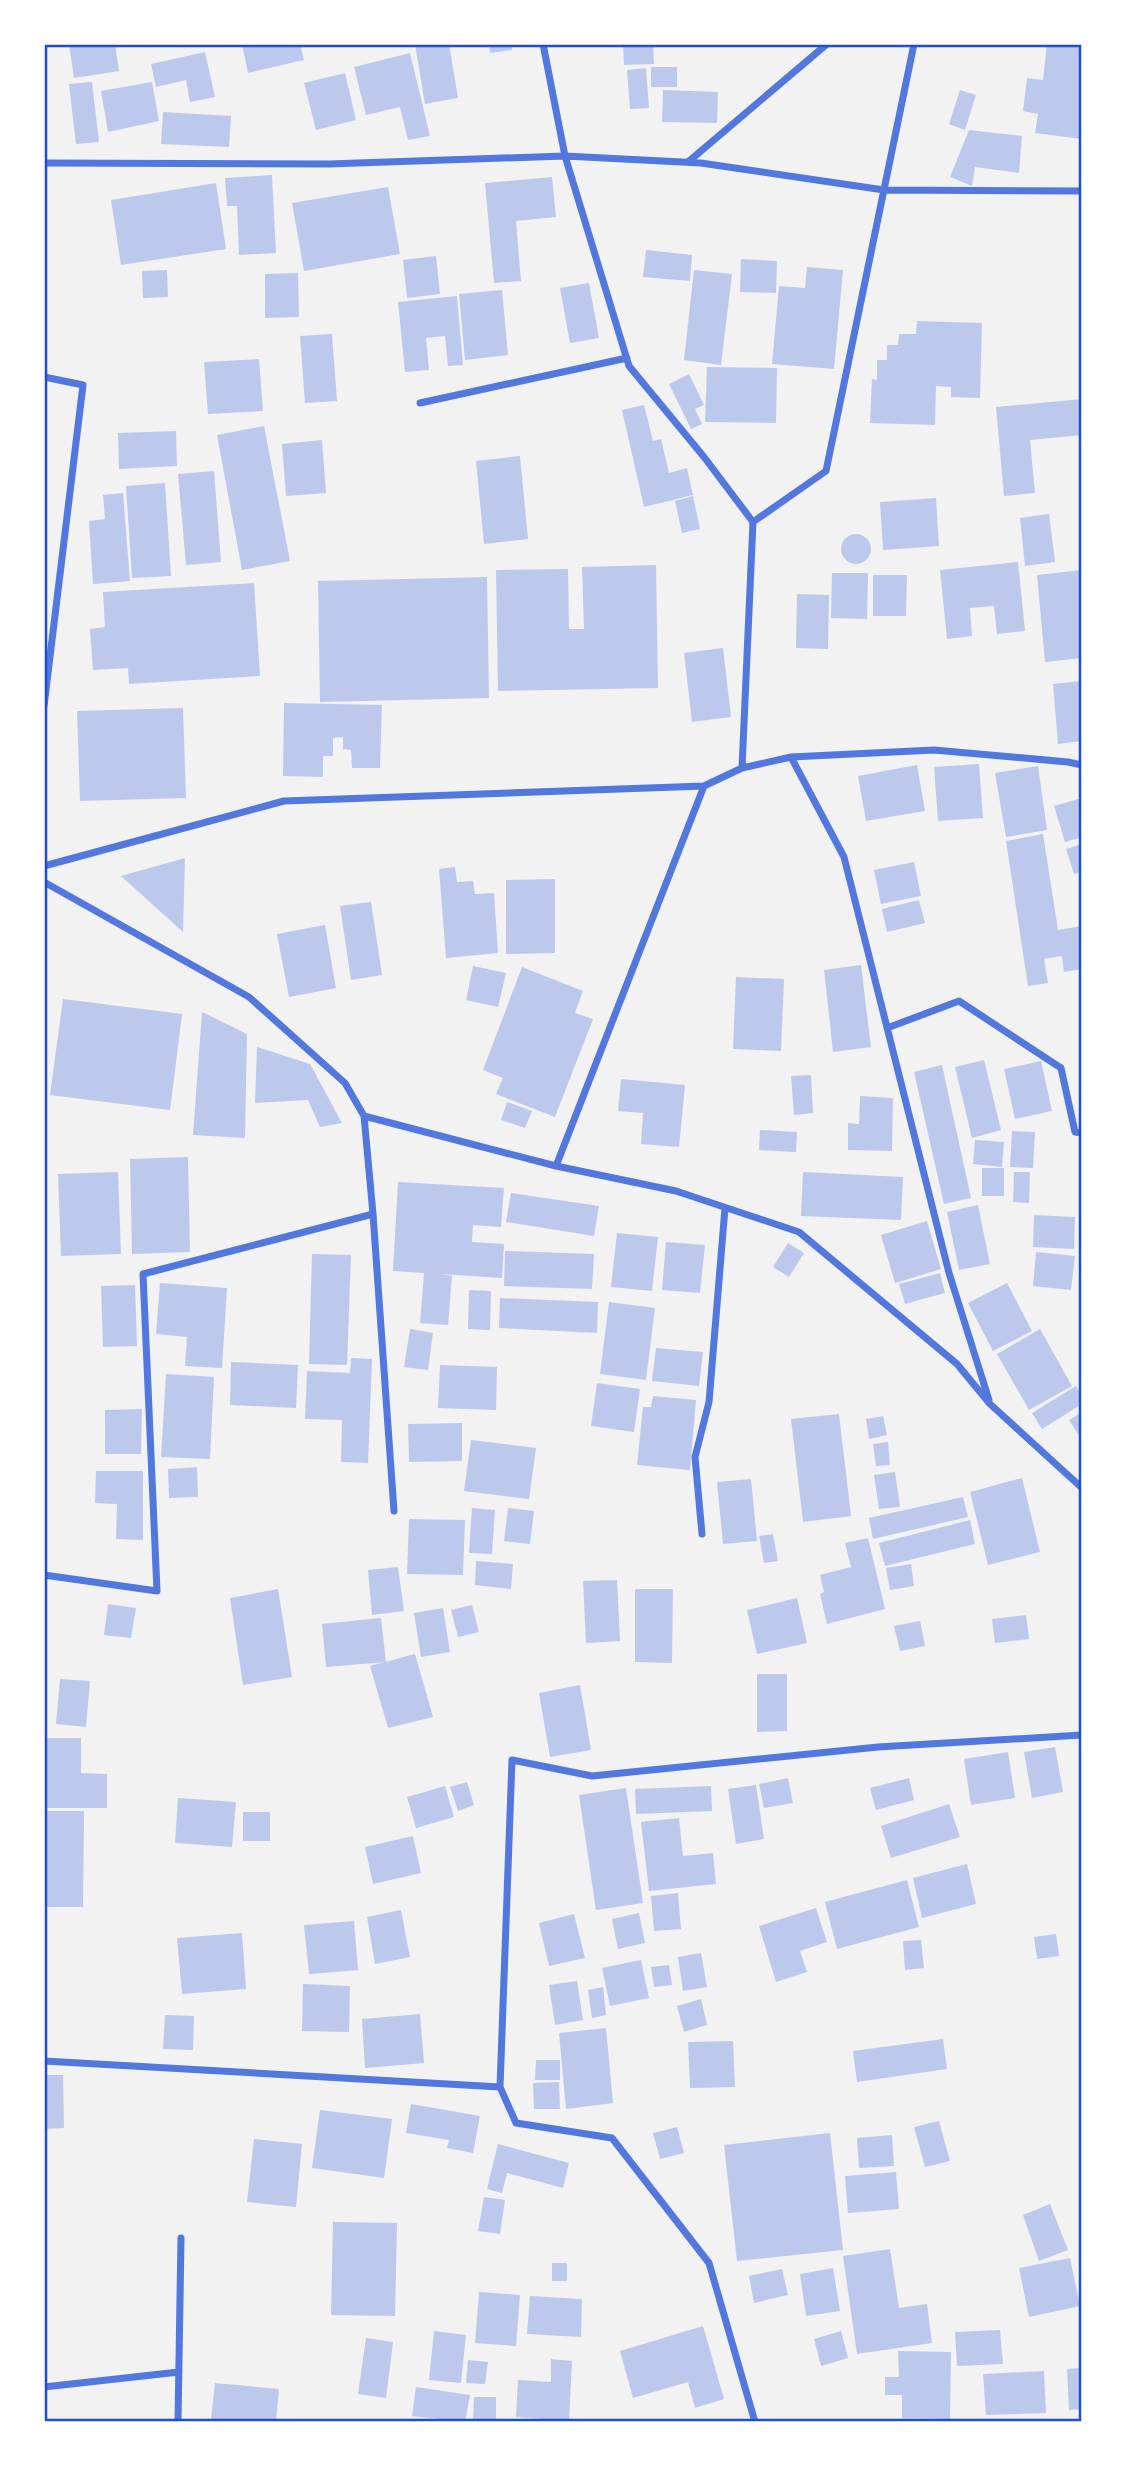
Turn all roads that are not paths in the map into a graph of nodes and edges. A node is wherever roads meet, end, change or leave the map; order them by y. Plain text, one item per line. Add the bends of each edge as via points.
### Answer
1 (543, 44) edge
2 (828, 44) edge
3 (914, 44) edge
4 (565, 156) junction
5 (688, 162) junction
6 (44, 163) edge
7 (884, 190) junction
8 (1082, 191) edge
9 (627, 358) junction
10 (44, 377) edge
11 (420, 403) dead end
12 (753, 523) junction
13 (44, 706) edge
14 (791, 757) junction
15 (1082, 765) edge
16 (742, 768) junction
17 (704, 786) junction
18 (44, 866) edge
19 (44, 882) edge
20 (887, 1028) junction
21 (364, 1116) junction
22 (1082, 1133) edge
23 (556, 1166) junction
24 (725, 1208) junction
25 (373, 1214) junction
26 (990, 1404) junction
27 (1082, 1488) edge
28 (394, 1511) dead end
29 (702, 1534) dead end
30 (44, 1575) edge
31 (1082, 1735) edge
32 (44, 2061) edge
33 (500, 2087) junction
34 (181, 2238) dead end
35 (179, 2372) junction
36 (44, 2387) edge
37 (178, 2422) edge
38 (755, 2422) edge

1 - 4 street
2 - 5 street
3 - 7 street
4 - 5 street
4 - 6 street via 329,164
4 - 9 street
5 - 7 street
7 - 8 street
7 - 12 street via 827,471
9 - 11 street
9 - 12 street
10 - 13 street via 83,385
12 - 16 street
14 - 15 street via 934,750
14 - 16 street
14 - 20 street via 844,857
16 - 17 street
17 - 18 street via 284,801
17 - 23 street
19 - 21 street via 249,998 345,1083
20 - 22 street via 959,1001 1062,1068 1075,1132
20 - 26 street via 949,1273
21 - 23 street
21 - 25 street
23 - 24 street via 676,1191
24 - 26 street via 799,1232 957,1364
24 - 29 street via 709,1402 695,1457
25 - 28 street
25 - 30 street via 143,1274 158,1591
26 - 27 street
31 - 33 street via 878,1747 593,1776 512,1760
32 - 33 street
33 - 38 street via 516,2123 612,2138 709,2263
34 - 35 street
35 - 36 street
35 - 37 street

